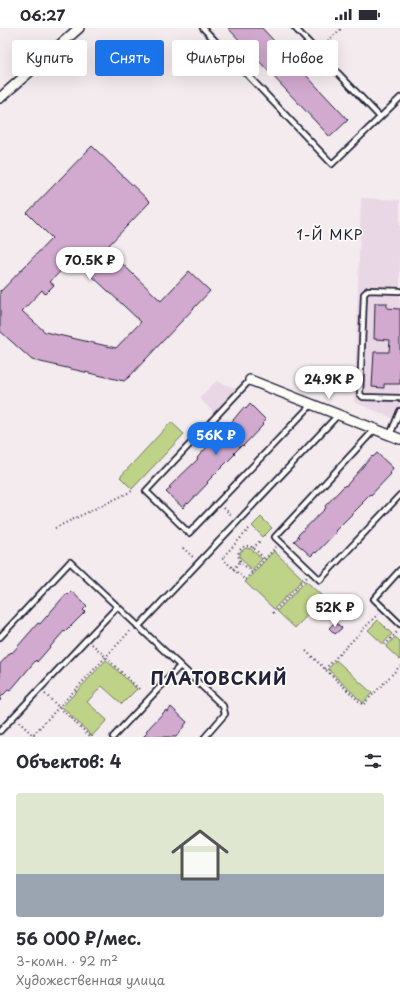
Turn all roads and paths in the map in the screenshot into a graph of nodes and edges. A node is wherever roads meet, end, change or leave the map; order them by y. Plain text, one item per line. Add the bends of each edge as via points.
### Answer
1 (79, 28) edge
2 (203, 28) edge
3 (294, 28) edge
4 (342, 28) edge
5 (305, 40) edge
6 (328, 40) edge
7 (338, 74) edge
8 (2, 94) edge
9 (400, 98) edge
10 (380, 117) junction
11 (400, 291) edge
12 (250, 380) joint
13 (400, 398) edge
14 (312, 404) junction
15 (400, 411) edge
16 (338, 415) junction
17 (375, 429) junction
18 (390, 435) junction
19 (400, 439) edge
20 (132, 490) dead end
21 (400, 495) edge
22 (222, 507) dead end
23 (232, 516) dead end
24 (55, 528) dead end
25 (249, 529) dead end
26 (261, 540) dead end
27 (279, 543) junction
28 (183, 548) dead end
29 (253, 548) junction
30 (193, 558) dead end
31 (264, 559) junction
32 (240, 561) junction
33 (233, 569) junction
34 (400, 570) edge
35 (252, 572) junction
36 (311, 573) junction
37 (117, 607) junction
38 (273, 613) dead end
39 (377, 614) dead end
40 (400, 624) edge
41 (137, 626) junction
42 (400, 629) edge
43 (0, 637) edge
44 (385, 646) dead end
45 (97, 648) dead end
46 (306, 651) dead end
47 (106, 657) junction
48 (180, 666) junction
49 (400, 666) edge
50 (325, 669) junction
51 (139, 688) dead end
52 (50, 698) dead end
53 (59, 707) junction
54 (24, 727) dead end
55 (0, 731) edge
56 (33, 736) edge
57 (92, 737) edge
58 (113, 737) edge
59 (205, 737) edge

1 - 8 street
2 - 10 lane via 332,164
3 - 5 lane
4 - 6 path
7 - 10 lane
9 - 10 lane
11 - 13 lane via 368,290 364,294 360,394 363,397
12 - 14 street
12 - 14 lane via 146,491 189,533
14 - 16 street
15 - 18 lane
16 - 17 street
16 - 41 lane
17 - 18 street
17 - 27 lane via 276,535
18 - 19 street
20 - 24 path
21 - 36 lane via 322,579
22 - 23 path
25 - 33 path via 222,558
26 - 29 path
27 - 31 path
27 - 36 lane
28 - 30 path
29 - 31 path
29 - 32 path via 246,546 241,549 238,554
31 - 35 path
32 - 33 path
32 - 35 path
33 - 35 path via 245,580
34 - 40 lane via 374,599
36 - 38 path
37 - 41 lane
37 - 43 lane via 70,562
37 - 55 lane
39 - 50 path
41 - 47 path
41 - 48 lane
42 - 44 path
45 - 47 path
46 - 50 path
47 - 51 path
47 - 53 path
48 - 58 lane
48 - 59 lane via 225,709 222,719
49 - 50 path via 363,705
52 - 53 path
53 - 56 path
53 - 57 path
54 - 56 path

